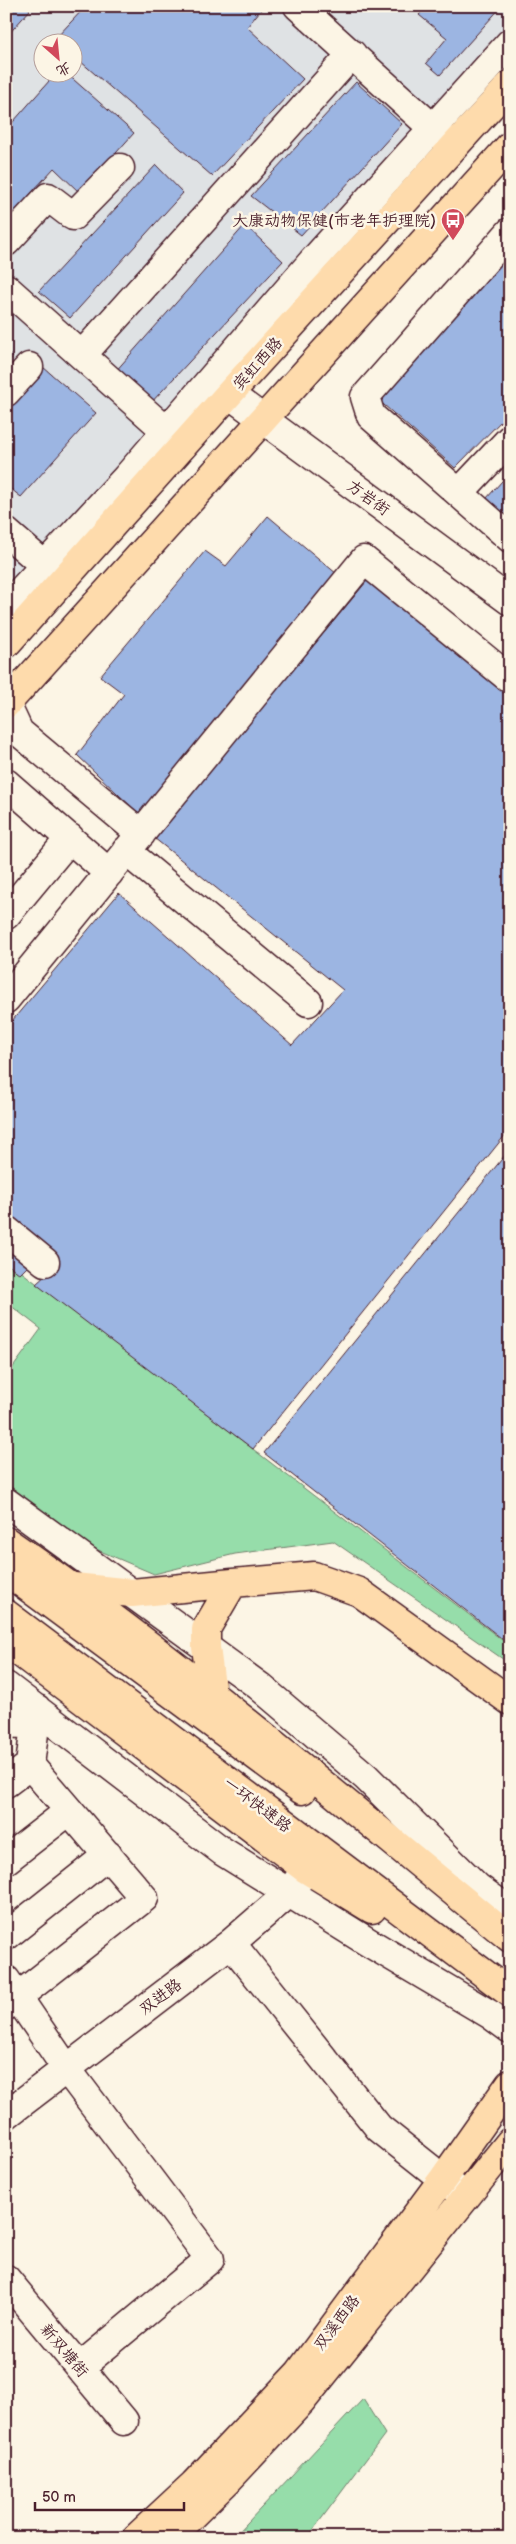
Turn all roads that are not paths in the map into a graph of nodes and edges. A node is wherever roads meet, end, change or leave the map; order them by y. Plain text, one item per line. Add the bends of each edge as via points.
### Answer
1 (298, 6) edge
2 (510, 43) edge
3 (352, 54) junction
4 (510, 85) edge
5 (433, 128) junction
6 (510, 146) edge
7 (453, 147) junction
8 (120, 168) dead end
9 (510, 232) edge
10 (6, 242) edge
11 (6, 288) edge
12 (82, 355) junction
13 (29, 367) dead end
14 (6, 392) edge
15 (229, 394) junction
16 (262, 419) junction
17 (175, 438) junction
18 (510, 439) edge
19 (459, 494) junction
20 (6, 532) edge
21 (510, 538) edge
22 (54, 573) junction
23 (510, 601) edge
24 (6, 607) edge
25 (6, 644) edge
26 (510, 679) edge
27 (6, 704) edge
28 (6, 782) edge
29 (70, 838) junction
30 (133, 843) junction
31 (109, 873) junction
32 (6, 915) edge
33 (6, 999) edge
34 (308, 1002) dead end
35 (6, 1230) edge
36 (45, 1262) dead end
37 (6, 1502) edge
38 (6, 1541) edge
39 (6, 1571) edge
40 (233, 1583) junction
41 (74, 1587) junction
42 (132, 1593) junction
43 (6, 1614) edge
44 (6, 1642) edge
45 (206, 1647) junction
46 (6, 1686) edge
47 (212, 1694) junction
48 (510, 1701) edge
49 (36, 1716) junction
50 (6, 1724) edge
51 (30, 1765) junction
52 (6, 1783) edge
53 (69, 1810) junction
54 (108, 1855) junction
55 (6, 1860) edge
56 (306, 1870) junction
57 (288, 1893) junction
58 (510, 1911) edge
59 (6, 1936) edge
60 (510, 1939) edge
61 (231, 1943) junction
62 (510, 1993) edge
63 (10, 1994) edge
64 (500, 2022) edge
65 (66, 2068) junction
66 (510, 2084) edge
67 (6, 2115) edge
68 (510, 2142) edge
69 (443, 2179) junction
70 (465, 2197) junction
71 (6, 2279) edge
72 (80, 2367) junction
73 (124, 2421) dead end
74 (136, 2538) edge
75 (169, 2538) edge

1 - 3 street
2 - 5 street
3 - 5 street
3 - 12 street
4 - 7 main road, 宾虹西路
5 - 7 street
5 - 17 street via 312,262
6 - 16 main road
7 - 15 main road, 宾虹西路
8 - 10 street via 73,216 48,197
9 - 19 street via 365,397 371,416
11 - 12 street
12 - 17 street
13 - 14 street
15 - 16 street, 方岩街
15 - 17 main road, 宾虹西路
16 - 23 street, 方岩街
16 - 27 main road
17 - 22 main road, 宾虹西路
18 - 19 street
19 - 21 street
20 - 22 street
22 - 24 street
22 - 25 main road, 宾虹西路
26 - 30 street via 364,560
27 - 30 street via 19,732
28 - 29 street
29 - 31 street
29 - 32 street
30 - 31 street
30 - 34 street
31 - 33 street
35 - 36 street
37 - 42 street
38 - 41 main road
39 - 60 main road via 255,1756
40 - 42 main road
40 - 45 main road via 206,1629
40 - 48 main road via 314,1576 359,1592
41 - 42 main road
41 - 47 main road
42 - 45 street
43 - 62 main road, 一环快速路
44 - 56 main road
45 - 47 main road
45 - 58 street via 259,1686 366,1777 477,1887
46 - 49 street
47 - 60 main road
49 - 50 street
49 - 51 street
49 - 57 street via 222,1851
51 - 52 street
51 - 53 street
53 - 54 street
53 - 55 street
54 - 59 street
54 - 63 street via 144,1898
56 - 57 street, 双进路
56 - 62 main road
57 - 61 street, 双进路
57 - 64 street
61 - 65 street, 双进路
61 - 69 street via 379,2128
63 - 65 street
65 - 67 street, 双进路
65 - 72 street via 210,2259
66 - 69 main road, 双溪西路
68 - 70 main road, 双溪西路
69 - 70 street
69 - 74 main road, 双溪西路 via 299,2373 194,2484
70 - 75 main road, 双溪西路 via 301,2402
71 - 72 street, 新双塘街
72 - 73 street, 新双塘街

